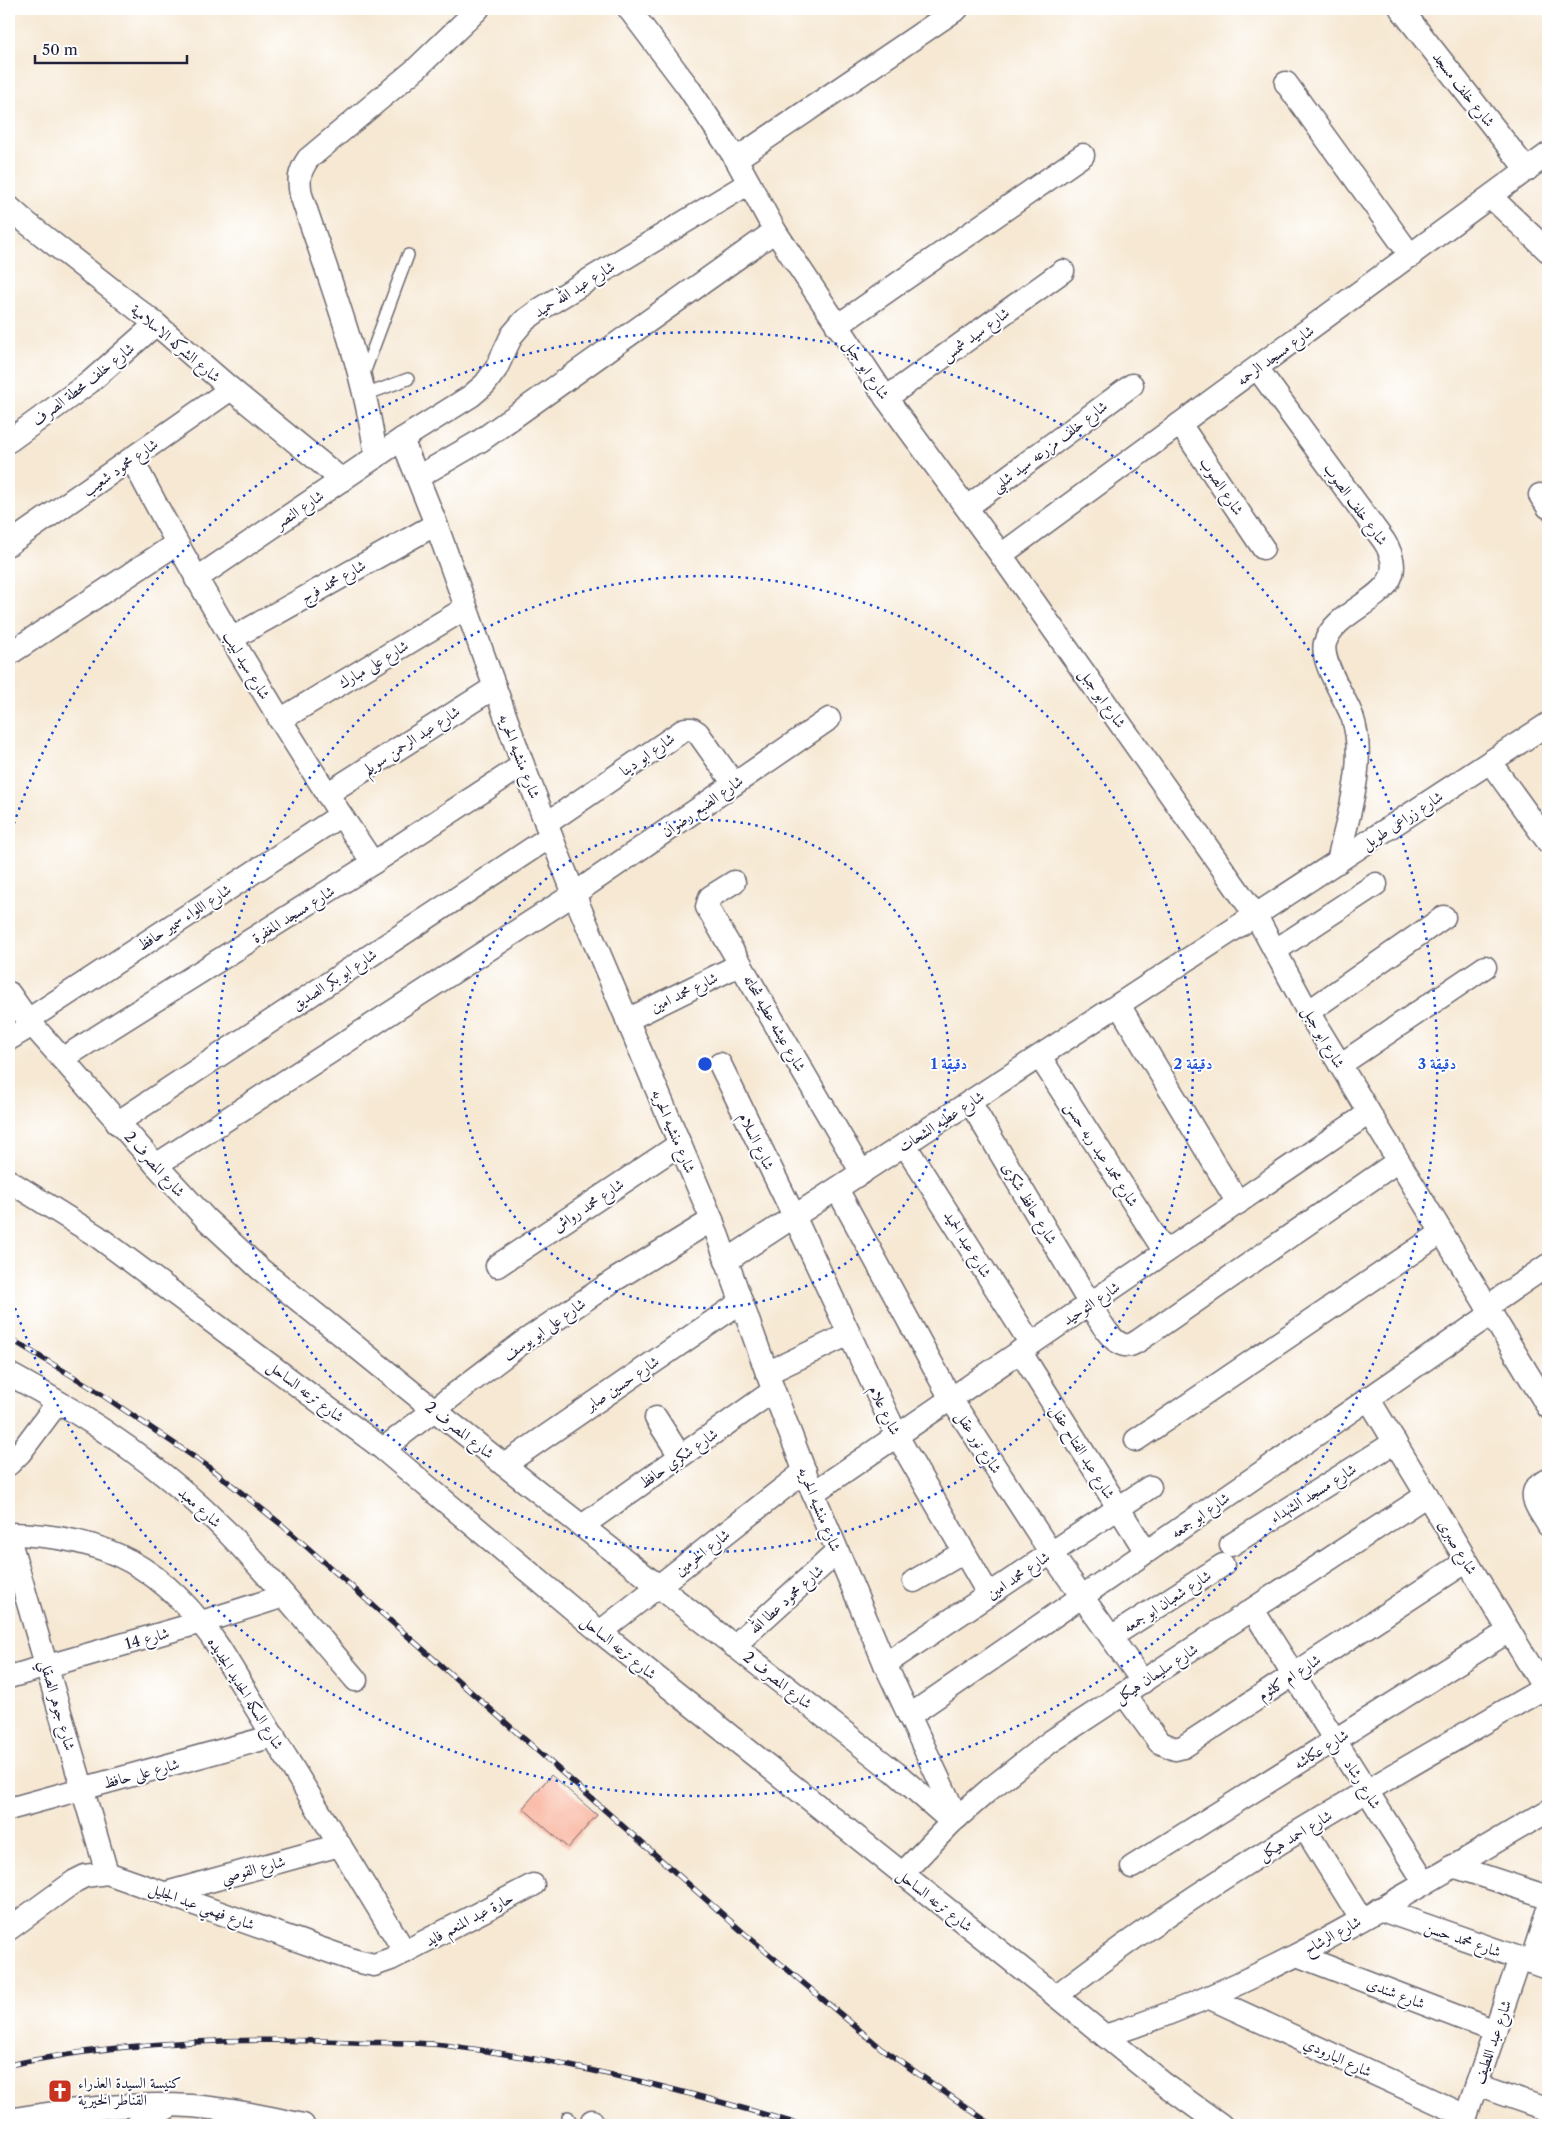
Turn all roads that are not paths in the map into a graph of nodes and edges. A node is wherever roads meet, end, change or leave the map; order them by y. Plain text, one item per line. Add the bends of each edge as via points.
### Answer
1 (478, 9) edge
2 (629, 9) edge
3 (957, 9) edge
4 (1400, 9) edge
5 (1286, 83) dead end
6 (1548, 154) edge
7 (1084, 155) dead end
8 (736, 159) junction
9 (1527, 170) junction
10 (749, 183) junction
11 (1491, 197) junction
12 (9, 207) edge
13 (775, 231) junction
14 (1548, 251) edge
15 (408, 255) dead end
16 (1411, 256) junction
17 (1063, 271) dead end
18 (156, 324) junction
19 (837, 326) junction
20 (1257, 368) junction
21 (408, 378) dead end
22 (1132, 384) dead end
23 (363, 387) junction
24 (231, 390) junction
25 (886, 398) junction
26 (1180, 424) junction
27 (402, 439) junction
28 (9, 441) edge
29 (376, 457) junction
30 (132, 459) junction
31 (418, 477) junction
32 (342, 480) junction
33 (966, 507) junction
34 (436, 524) junction
35 (9, 544) edge
36 (176, 544) junction
37 (1264, 548) dead end
38 (1001, 555) junction
39 (196, 579) junction
40 (466, 608) junction
41 (230, 639) junction
42 (9, 654) edge
43 (494, 687) junction
44 (829, 719) dead end
45 (280, 720) junction
46 (1548, 724) edge
47 (1490, 762) junction
48 (523, 765) junction
49 (734, 784) junction
50 (328, 794) junction
51 (341, 815) junction
52 (549, 830) junction
53 (1548, 842) edge
54 (1338, 862) junction
55 (373, 863) junction
56 (734, 882) dead end
57 (1376, 884) dead end
58 (574, 894) junction
59 (1256, 916) junction
60 (1444, 917) dead end
61 (1276, 950) junction
62 (741, 964) junction
63 (1485, 967) dead end
64 (9, 993) edge
65 (1119, 1005) junction
66 (1308, 1012) junction
67 (627, 1020) junction
68 (30, 1022) junction
69 (9, 1039) edge
70 (1040, 1057) junction
71 (62, 1059) junction
72 (720, 1064) dead end
73 (1340, 1065) junction
74 (970, 1102) junction
75 (1369, 1113) junction
76 (118, 1123) junction
77 (680, 1144) junction
78 (905, 1145) junction
79 (1398, 1161) junction
80 (156, 1165) junction
81 (862, 1173) junction
82 (9, 1181) edge
83 (837, 1190) junction
84 (1238, 1202) junction
85 (794, 1218) junction
86 (712, 1220) junction
87 (1441, 1233) junction
88 (1165, 1252) junction
89 (726, 1261) junction
90 (1548, 1265) edge
91 (497, 1266) dead end
92 (741, 1302) junction
93 (1090, 1304) junction
94 (1489, 1311) junction
95 (849, 1334) junction
96 (1026, 1348) junction
97 (9, 1374) edge
98 (770, 1382) junction
99 (1368, 1398) junction
100 (951, 1399) junction
101 (58, 1402) junction
102 (1548, 1407) edge
103 (433, 1409) junction
104 (656, 1418) dead end
105 (897, 1436) junction
106 (1136, 1440) dead end
107 (1395, 1442) junction
108 (383, 1449) junction
109 (680, 1456) junction
110 (9, 1464) edge
111 (504, 1464) junction
112 (805, 1472) junction
113 (1548, 1480) edge
114 (1150, 1487) dead end
115 (813, 1493) junction
116 (1427, 1495) junction
117 (1119, 1508) junction
118 (1548, 1525) edge
119 (582, 1526) junction
120 (9, 1536) edge
121 (837, 1552) junction
122 (964, 1552) junction
123 (1146, 1552) junction
124 (1051, 1553) junction
125 (1227, 1555) joint
126 (1467, 1561) junction
127 (914, 1581) dead end
128 (659, 1586) junction
129 (989, 1595) junction
130 (284, 1596) junction
131 (1082, 1596) junction
132 (1253, 1610) junction
133 (202, 1622) junction
134 (1509, 1631) junction
135 (600, 1632) junction
136 (1111, 1637) junction
137 (734, 1646) junction
138 (885, 1664) junction
139 (46, 1666) junction
140 (1294, 1674) junction
141 (9, 1677) edge
142 (356, 1680) dead end
143 (1545, 1686) edge
144 (1134, 1688) junction
145 (909, 1716) junction
146 (274, 1736) junction
147 (1335, 1740) junction
148 (82, 1789) junction
149 (1368, 1792) junction
150 (9, 1809) edge
151 (1548, 1811) edge
152 (955, 1820) junction
153 (1305, 1829) junction
154 (340, 1845) junction
155 (1453, 1866) junction
156 (1132, 1867) dead end
157 (107, 1873) junction
158 (902, 1874) junction
159 (1425, 1882) junction
160 (533, 1885) dead end
161 (166, 1893) junction
162 (1548, 1897) edge
163 (1548, 1909) edge
164 (1370, 1914) junction
165 (9, 1929) edge
166 (405, 1952) junction
167 (1297, 1955) junction
168 (1533, 1963) edge
169 (1056, 1996) junction
170 (1210, 1998) junction
171 (1495, 2031) junction
172 (1106, 2036) junction
173 (1477, 2085) junction
174 (1548, 2110) edge
175 (185, 2112) edge
176 (9, 2120) edge
177 (263, 2121) edge
178 (1465, 2121) edge
179 (137, 2125) edge
180 (303, 2125) edge
181 (1221, 2125) edge

1 - 23 street via 417,68 308,159 300,170 298,183 301,195
2 - 8 street, شارع ابو جبل via 688,87
3 - 8 street
4 - 9 street, شارع خلف مسجد
5 - 16 street
6 - 9 street, شارع مسجد الرحمه
7 - 19 street
8 - 10 street, شارع ابو جبل
9 - 11 street, شارع مسجد الرحمه
10 - 13 street, شارع ابو جبل
10 - 27 street, شارع عبد الله حميد via 524,321 512,335 485,384
11 - 14 street
11 - 16 street, شارع مسجد الرحمه
12 - 18 street, شارع الشركه الاسلامية
13 - 19 street, شارع ابو جبل
13 - 31 street via 480,441
15 - 23 lane
16 - 20 street, شارع مسجد الرحمه
17 - 25 street, شارع سيد شمس
18 - 24 street, شارع الشركه الاسلامية
18 - 28 street, شارع خلف محطة الصرف via 90,382
19 - 25 street, شارع ابو جبل
20 - 26 street, شارع مسجد الرحمه
20 - 54 street, شارع خلف الصوب via 1384,541 1393,560 1388,583 1338,623 1329,632 1324,645 1325,658 1352,716 1358,751 1358,769
21 - 23 lane
22 - 33 street, شارع خلف مزرعه سيد شلبى
23 - 29 street
24 - 30 street, شارع محمود شعيب
24 - 32 street, شارع الشركه الاسلامية
25 - 33 street, شارع ابو جبل
26 - 37 street, شارع الصوب
26 - 38 street, شارع مسجد الرحمه
27 - 29 street, شارع النصر
27 - 31 street, شارع منشيه الحريه
29 - 32 street, شارع النصر
30 - 35 street, شارع محمود شعيب
30 - 36 street, شارع سيد لبيب
31 - 34 street, شارع منشيه الحريه
32 - 39 street, شارع النصر
33 - 38 street, شارع ابو جبل
34 - 40 street, شارع منشيه الحريه
34 - 41 street, شارع محمد فرج
36 - 39 street, شارع سيد لبيب
36 - 42 street
38 - 59 street, شارع ابو جبل
39 - 41 street, شارع سيد لبيب
40 - 43 street, شارع منشيه الحريه
40 - 45 street, شارع على مبارك
41 - 45 street, شارع سيد لبيب
43 - 48 street, شارع منشيه الحريه
43 - 50 street, شارع عبد الرحمن سويلم
44 - 49 street, شارع الضبع رضوان
45 - 50 street, شارع سيد لبيب
46 - 47 street, شارع زراعى طويل
47 - 53 street
47 - 54 street, شارع زراعى طويل
48 - 52 street, شارع منشيه الحريه
48 - 55 street, شارع مسجد المغفرة
49 - 52 street, شارع ابو دينا via 698,732 685,729
49 - 58 street, شارع الضبع رضوان
50 - 51 street, شارع سيد لبيب
51 - 55 street, شارع سيد لبيب
51 - 68 street, شارع اللواء سمير حافظ
52 - 58 street, شارع منشيه الحريه
52 - 76 street, شارع ابو بكر الصديق
54 - 59 street, شارع زراعى طويل
55 - 71 street, شارع مسجد المغفرة
56 - 62 street, شارع عيشه عطيه شحاته via 710,897 707,907
57 - 61 street
58 - 67 street, شارع منشيه الحريه
58 - 80 street, شارع الضبع رضوان
59 - 61 street, شارع ابو جبل
59 - 65 street, شارع عطيه الشحات
60 - 66 street
61 - 66 street, شارع ابو جبل
62 - 67 street, شارع محمد امين
62 - 81 street, شارع عيشه عطيه شحاته
63 - 73 street
64 - 68 street, شارع المصرف 2
65 - 70 street, شارع عطيه الشحات
65 - 84 street
66 - 73 street, شارع ابو جبل
67 - 77 street, شارع منشيه الحريه
68 - 69 street, شارع اللواء سمير حافظ
68 - 71 street, شارع المصرف 2
70 - 74 street, شارع عطيه الشحات
70 - 88 street, شارع محمد عبد ربه حسن
71 - 76 street, شارع المصرف 2
72 - 85 street, شارع السلام
73 - 75 street, شارع ابو جبل
74 - 78 street, شارع عطيه الشحات
74 - 93 street, شارع حافظ شكرى
75 - 79 street, شارع ابو جبل
75 - 84 street, شارع التوحيد
76 - 80 street, شارع المصرف 2
77 - 86 street, شارع منشيه الحريه
77 - 91 street, شارع محمد رواش
78 - 81 street, شارع عطيه الشحات
78 - 96 street, شارع عبد الحميد
79 - 87 street, شارع ابو جبل
79 - 93 street, شارع حافظ شكرى via 1129,1345 1120,1344 1110,1336
80 - 103 street, شارع المصرف 2 via 206,1219 260,1269
81 - 83 street, شارع عطيه الشحات
82 - 108 street, شارع ترعه الساحل via 97,1236
83 - 85 street, شارع عطيه الشحات
83 - 100 street, شارع نور عقل
84 - 88 street, شارع التوحيد
85 - 89 street, شارع عطيه الشحات
85 - 95 street, شارع علام
86 - 89 street, شارع منشيه الحريه
86 - 103 street, شارع على ابو يوسف via 616,1279
87 - 94 street, شارع ابو جبل
87 - 106 street
88 - 93 street, شارع التوحيد
89 - 92 street, شارع منشيه الحريه
90 - 94 street, شارع ابو جمعه
92 - 98 street, شارع منشيه الحريه
92 - 111 street, شارع حسين صابر
93 - 96 street, شارع التوحيد
94 - 99 street, شارع ابو جمعه
94 - 102 street, شارع ابو جبل
95 - 98 street, شارع شكري حافظ
95 - 105 street, شارع علام
96 - 100 street, شارع التوحيد
96 - 117 street, شارع عبد الفتاح عقل
97 - 101 street, شارع معبد
98 - 109 street, شارع شكري حافظ
98 - 112 street, شارع منشيه الحريه
99 - 107 street, شارع صبرى
99 - 123 street, شارع ابو جمعه
100 - 105 street, شارع التوحيد
100 - 124 street, شارع نور عقل
101 - 110 street
101 - 130 street, شارع معبد via 129,1448 169,1479 225,1531
103 - 108 street, شارع على ابو يوسف
103 - 111 street, شارع المصرف 2
104 - 109 street
105 - 115 street, شارع التوحيد
105 - 122 street, شارع علام
107 - 116 street, شارع صبرى
107 - 125 street, شارع مسجد الشهداء
108 - 135 street, شارع ترعه الساحل
109 - 119 street, شارع شكري حافظ
111 - 119 street, شارع المصرف 2
112 - 115 street, شارع منشيه الحريه
112 - 128 street, شارع الحرمين
113 - 118 street via 1537,1487 1534,1494
114 - 117 street, شارع محمد امين
115 - 121 street, شارع منشيه الحريه
116 - 126 street, شارع صبرى
116 - 132 street, شارع سليمان هيكل
117 - 123 street, شارع عبد الفتاح عقل
117 - 124 street, شارع محمد امين
119 - 128 street, شارع المصرف 2
120 - 133 street, شارع السكه الحديد الجديده via 38,1534 68,1538 124,1558 153,1575
120 - 139 street, شارع جوهر الصقلي
121 - 137 street, شارع محمود عطا الله
121 - 138 street, شارع منشيه الحريه
122 - 127 street
122 - 129 street, شارع علام
123 - 131 street, شارع ابو جمعه
124 - 129 street, شارع محمد امين
124 - 131 street, شارع نور عقل
125 - 136 street, شارع شعبان ابو جمعه
126 - 134 street, شارع صبرى
126 - 140 street, شارع ام كلثوم
128 - 135 street, شارع الحرمين
128 - 137 street, شارع المصرف 2
129 - 138 street, شارع محمد امين
130 - 133 street, شارع 14
130 - 142 street, شارع معبد
131 - 136 street, شارع نور عقل
131 - 145 street, شارع ابو جمعه
132 - 140 street, شارع رشاد
132 - 144 street, شارع سليمان هيكل
133 - 139 street, شارع 14
133 - 146 street, شارع السكه الحديد الجديده
134 - 143 street, شارع صبرى
134 - 147 street, شارع عكاشه
135 - 158 street, شارع ترعه الساحل
136 - 144 street, شارع نور عقل
137 - 152 street, شارع المصرف 2
138 - 145 street, شارع منشيه الحريه
139 - 141 street, شارع 14
139 - 148 street, شارع جوهر الصقلي
140 - 144 street, شارع ام كلثوم via 1183,1747 1175,1749 1159,1742
140 - 147 street, شارع رشاد
143 - 149 street, شارع احمد هيكل
144 - 152 street, شارع سليمان هيكل via 1042,1748
145 - 152 street, شارع منشيه الحريه
146 - 148 street, شارع على حافظ
146 - 154 street, شارع السكه الحديد الجديده
147 - 149 street, شارع رشاد
147 - 156 street, شارع عكاشه
148 - 150 street, شارع على حافظ
148 - 157 street, شارع جوهر الصقلي
149 - 153 street, شارع احمد هيكل
149 - 159 street, شارع رشاد
151 - 155 street, شارع الرشاح
152 - 158 street, شارع سليمان هيكل
153 - 164 street
153 - 169 street, شارع احمد هيكل via 1168,1914
154 - 161 street, شارع القوصي
154 - 166 street, شارع السكه الحديد الجديده
155 - 159 street, شارع الرشاح
155 - 162 street
157 - 161 street, شارع فهمي عبد الجليل
157 - 165 street, شارع فهمي عبد الجليل via 75,1881
158 - 169 street, شارع ترعه الساحل
159 - 164 street, شارع الرشاح
160 - 166 street, حارة عبد المنعم فايد
161 - 166 street, شارع فهمي عبد الجليل via 365,1964 383,1963
163 - 168 street, شارع عبد اللطيف
164 - 167 street, شارع الرشاح
164 - 168 street, شارع محمد حسن
167 - 170 street, شارع الرشاح
167 - 171 street, شارع شندى
168 - 171 street, شارع عبد اللطيف
169 - 172 street, شارع ترعه الساحل
170 - 172 street, شارع الرشاح
170 - 178 street, شارع البارودي
171 - 173 street, شارع عبد اللطيف
172 - 181 street, شارع ترعه الساحل
173 - 174 street
173 - 178 street, شارع عبد اللطيف
175 - 176 street via 108,2107
175 - 177 street
175 - 179 street
177 - 180 street

